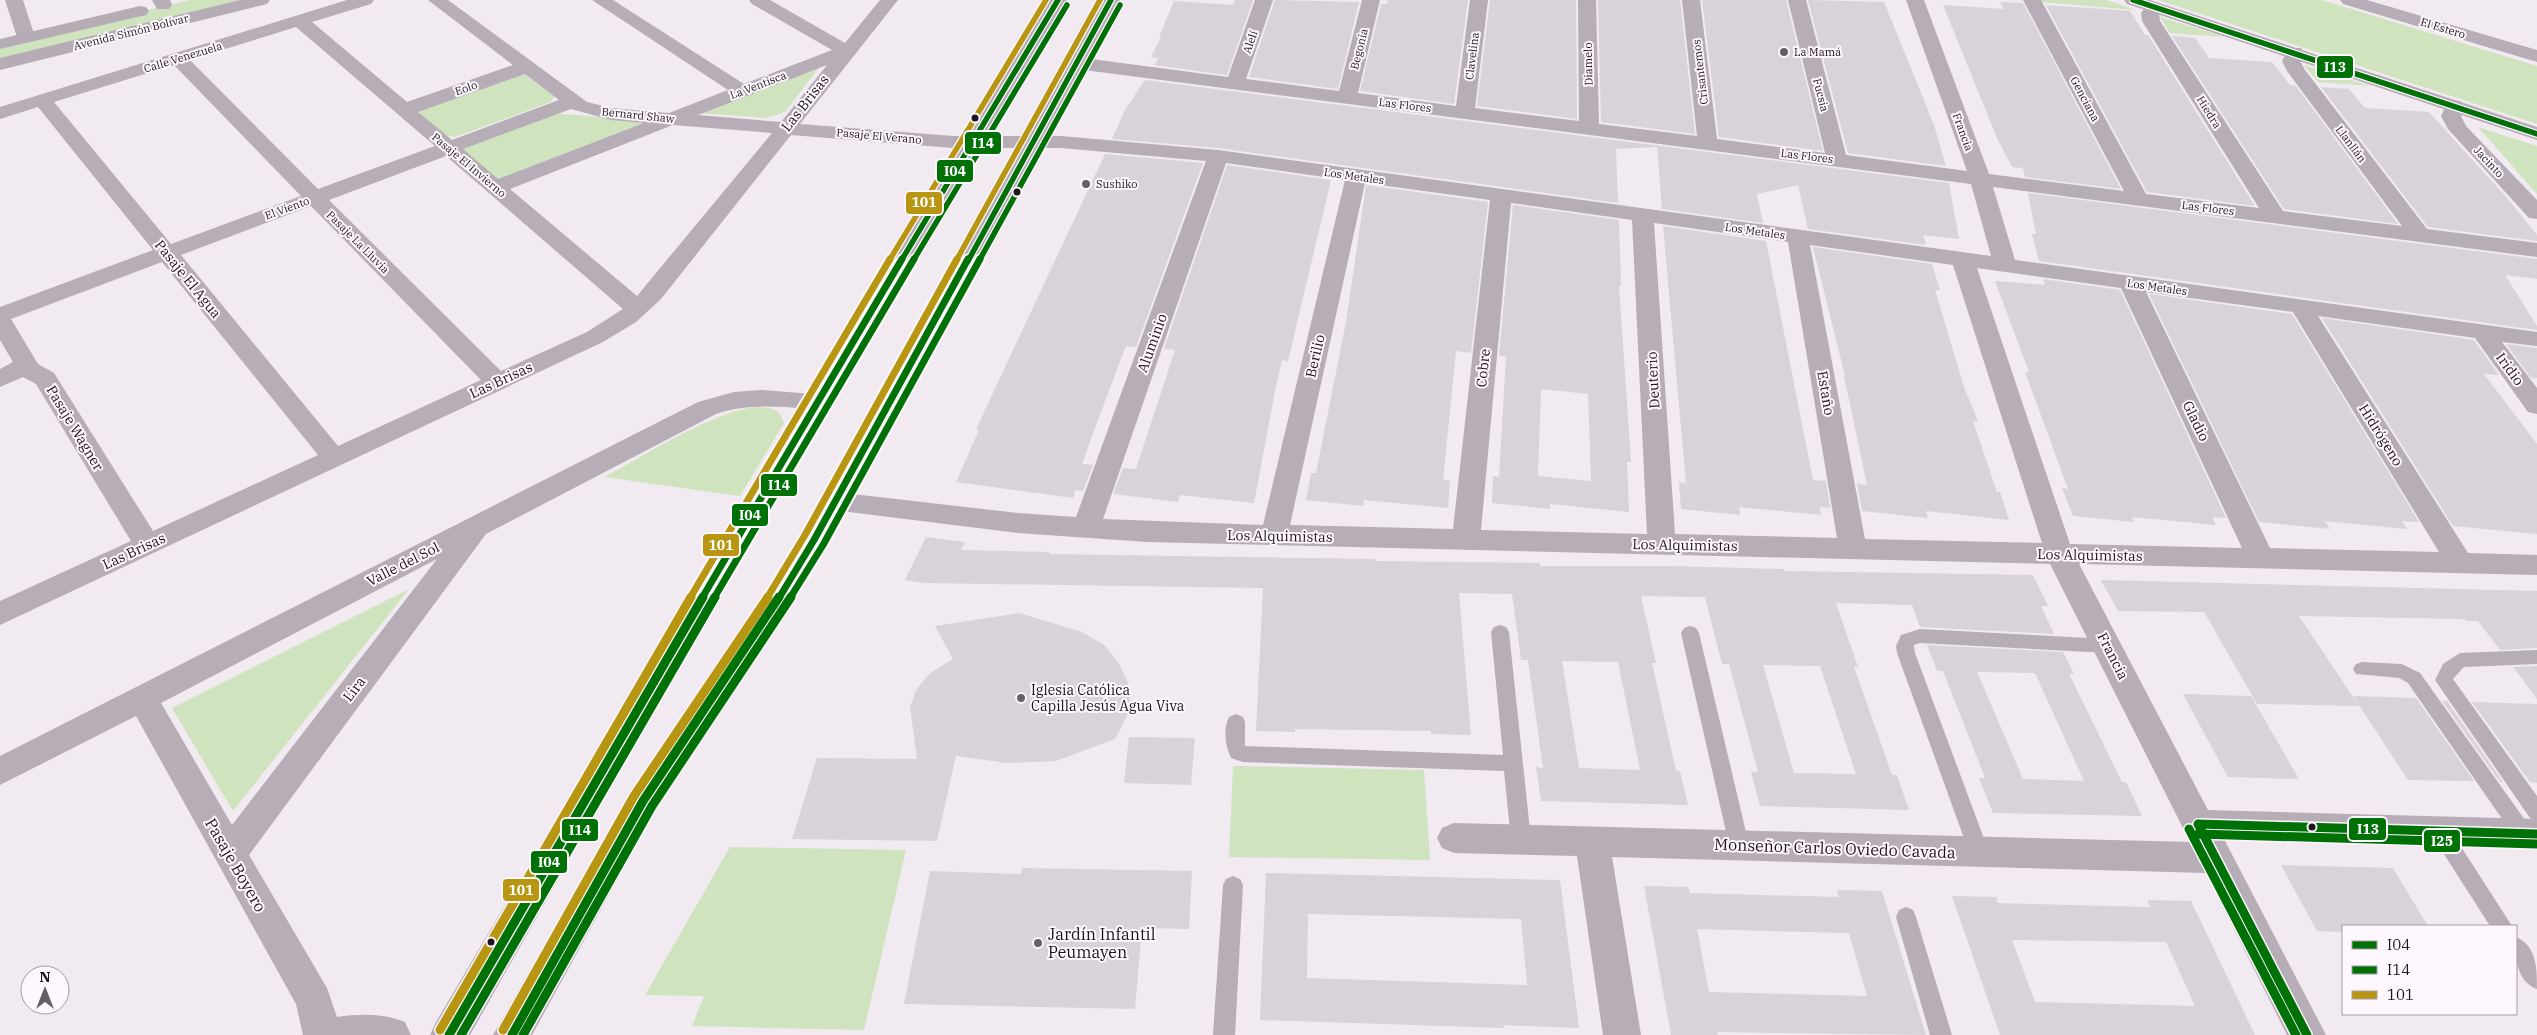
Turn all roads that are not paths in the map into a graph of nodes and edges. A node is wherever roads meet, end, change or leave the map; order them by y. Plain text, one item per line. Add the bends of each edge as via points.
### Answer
1 (14, 0) edge
2 (182, 0) edge
3 (261, 0) edge
4 (365, 0) edge
5 (437, 0) edge
6 (601, 0) edge
7 (758, 0) edge
8 (889, 0) edge
9 (1058, 0) edge
10 (1110, 0) edge
11 (1264, 0) edge
12 (1371, 0) edge
13 (1479, 0) edge
14 (1587, 0) edge
15 (1691, 0) edge
16 (1797, 0) edge
17 (1915, 0) edge
18 (2032, 0) edge
19 (2133, 0) edge
20 (2349, 0) edge
21 (162, 2) edge
22 (2154, 7) junction
23 (299, 20) junction
24 (26, 37) junction
25 (0, 44) edge
26 (846, 51) junction
27 (2295, 52) junction
28 (2537, 56) edge
29 (177, 58) junction
30 (1076, 63) junction
31 (0, 64) edge
32 (528, 67) junction
33 (1235, 84) junction
34 (742, 91) junction
35 (1347, 98) junction
36 (42, 100) junction
37 (574, 101) junction
38 (2455, 106) junction
39 (404, 110) junction
40 (0, 113) edge
41 (1465, 113) junction
42 (671, 119) junction
43 (785, 128) junction
44 (1589, 129) junction
45 (2537, 134) edge
46 (972, 142) junction
47 (1033, 142) junction
48 (1708, 144) junction
49 (448, 148) junction
50 (1218, 156) junction
51 (1837, 160) junction
52 (1356, 176) junction
53 (1980, 178) junction
54 (495, 187) junction
55 (1501, 196) junction
56 (314, 198) junction
57 (2138, 198) junction
58 (2537, 214) edge
59 (1643, 215) junction
60 (2275, 216) junction
61 (2419, 234) junction
62 (1798, 237) junction
63 (2537, 250) edge
64 (166, 253) junction
65 (1963, 260) junction
66 (2004, 266) junction
67 (2130, 283) junction
68 (2301, 307) junction
69 (638, 309) junction
70 (0, 315) edge
71 (0, 320) edge
72 (2483, 332) junction
73 (2537, 339) edge
74 (24, 368) junction
75 (0, 379) edge
76 (497, 382) junction
77 (816, 401) junction
78 (2537, 406) edge
79 (334, 458) junction
80 (835, 502) junction
81 (478, 525) junction
82 (1086, 529) junction
83 (1274, 536) junction
84 (1466, 540) junction
85 (147, 545) junction
86 (1662, 545) junction
87 (1853, 550) junction
88 (2060, 555) junction
89 (2262, 558) junction
90 (2460, 563) junction
91 (2537, 564) edge
92 (0, 614) edge
93 (1500, 632) dead end
94 (1690, 633) dead end
95 (2108, 646) junction
96 (2537, 657) edge
97 (2362, 669) dead end
98 (142, 698) junction
99 (1236, 722) dead end
100 (1513, 763) junction
101 (0, 771) edge
102 (2198, 824) junction
103 (2532, 826) edge
104 (2440, 831) junction
105 (1454, 838) dead end
106 (1521, 840) junction
107 (1592, 842) junction
108 (1739, 846) junction
109 (1980, 852) junction
110 (230, 854) junction
111 (2216, 858) junction
112 (1232, 885) dead end
113 (1906, 917) dead end
114 (2501, 925) edge
115 (2517, 949) edge
116 (2537, 979) edge
117 (322, 1035) edge
118 (336, 1035) edge
119 (392, 1035) edge
120 (449, 1035) edge
121 (512, 1035) edge
122 (1224, 1035) edge
123 (1622, 1035) edge
124 (1941, 1035) edge
125 (2307, 1035) edge

1 - 24 street
2 - 21 main road, Avenida Simón Bolívar
3 - 31 main road, Avenida Simón Bolívar
4 - 23 street, Calle Venezuela
5 - 32 street, Bernard Shaw
6 - 34 street
7 - 26 street
8 - 26 street, Las Brisas
9 - 46 main road
10 - 30 main road
11 - 33 street, Alelí
12 - 35 street, Begonia
13 - 41 street, Clavelina
14 - 44 street, Diamelo
15 - 48 street, Crisantemos
16 - 51 street, Fucsia
17 - 53 street, Francia
18 - 57 street, Genciana
19 - 22 street
20 - 28 street, El Estero
21 - 24 main road, Avenida Simón Bolívar
22 - 27 street
22 - 60 street, Hiedra via 2150,13 2151,21
23 - 29 street, Calle Venezuela
23 - 39 street, Pasaje El Invierno
24 - 25 main road, Avenida Simón Bolívar
26 - 34 street, La Ventisca
26 - 43 street, Las Brisas
27 - 38 street
27 - 61 street, Llanllán via 2292,60 2296,71
29 - 36 street, Calle Venezuela
29 - 56 street, Pasaje La Lluvia
30 - 33 street, Las Flores
30 - 47 main road
32 - 37 street, Bernard Shaw
32 - 39 street, Eolo
33 - 35 street, Las Flores
34 - 42 street, La Ventisca
35 - 41 street, Las Flores
36 - 40 street, Calle Venezuela
36 - 64 street, Pasaje El Agua
37 - 42 street, Bernard Shaw via 600,112
37 - 49 street, El Viento
38 - 45 street
38 - 58 street, Jacinto via 2451,116 2458,129
39 - 49 street, Pasaje El Invierno
41 - 44 street, Las Flores
42 - 43 street, Bernard Shaw
42 - 54 street, La Ventisca
43 - 46 street, Pasaje El Verano
43 - 69 street, Las Brisas
44 - 48 street, Las Flores
46 - 47 street, Los Metales
46 - 77 main road
47 - 50 street, Los Metales via 1097,144
47 - 80 main road
48 - 51 street, Las Flores
49 - 54 street, Pasaje El Invierno
49 - 56 street, El Viento
50 - 52 street, Los Metales
50 - 82 street, Aluminio
51 - 53 street, Las Flores
52 - 55 street, Los Metales
52 - 83 street, Berilio
53 - 57 street, Las Flores
53 - 66 street, Francia
54 - 69 street, Pasaje El Invierno
55 - 59 street, Los Metales
55 - 84 street, Cobre
56 - 64 street, El Viento
56 - 76 street, Pasaje La Lluvia
57 - 60 street, Las Flores
59 - 62 street, Los Metales
59 - 86 street, Deuterio
60 - 61 street, Las Flores
61 - 63 street, Las Flores
62 - 65 street, Los Metales
62 - 87 street, Estaño
64 - 70 street, El Viento
64 - 79 street, Pasaje El Agua
65 - 66 street, Los Metales
65 - 88 street, Francia
66 - 67 street, Los Metales
67 - 68 street, Los Metales
67 - 89 street, Gladio
68 - 72 street, Los Metales
68 - 90 street, Hidrógeno
69 - 76 street, Las Brisas via 606,331
71 - 74 street via 26,363
72 - 73 street, Los Metales
72 - 78 street, Iridio
74 - 75 street
74 - 85 street, Pasaje Wagner via 45,379
76 - 79 street, Las Brisas
77 - 81 street, Valle del Sol via 761,396 720,404
77 - 120 main road
79 - 85 street, Las Brisas
80 - 82 street, Los Alquimistas
80 - 121 main road via 762,625 638,809
81 - 98 street, Valle del Sol
81 - 110 street, Lira
82 - 83 street, Los Alquimistas
83 - 84 street, Los Alquimistas
84 - 86 street, Los Alquimistas
85 - 92 street, Las Brisas
86 - 87 street, Los Alquimistas
87 - 88 street, Los Alquimistas
88 - 89 street, Los Alquimistas
88 - 95 street, Francia
89 - 90 street, Los Alquimistas
90 - 91 street, Los Alquimistas
93 - 100 lane
94 - 108 lane
95 - 102 street, Francia
95 - 109 lane via 1920,636 1907,640 1906,653
96 - 103 lane via 2460,660 2447,672 2444,680
97 - 103 lane via 2396,670 2414,678
98 - 101 street, Valle del Sol
98 - 110 street, Pasaje Boyero
99 - 100 lane via 1235,744 1238,752 1243,754
100 - 106 lane
102 - 104 street
102 - 111 street, Francia
103 - 104 street
104 - 114 lane
105 - 106 street, Monseñor Carlos Oviedo Cavada
106 - 107 street, Monseñor Carlos Oviedo Cavada
107 - 108 street, Monseñor Carlos Oviedo Cavada
107 - 123 street
108 - 109 street, Monseñor Carlos Oviedo Cavada
109 - 111 street, Monseñor Carlos Oviedo Cavada
110 - 117 street, Pasaje Boyero via 314,1000
111 - 125 street, Francia
112 - 122 lane
113 - 124 lane
115 - 116 lane
118 - 119 street via 364,1032

